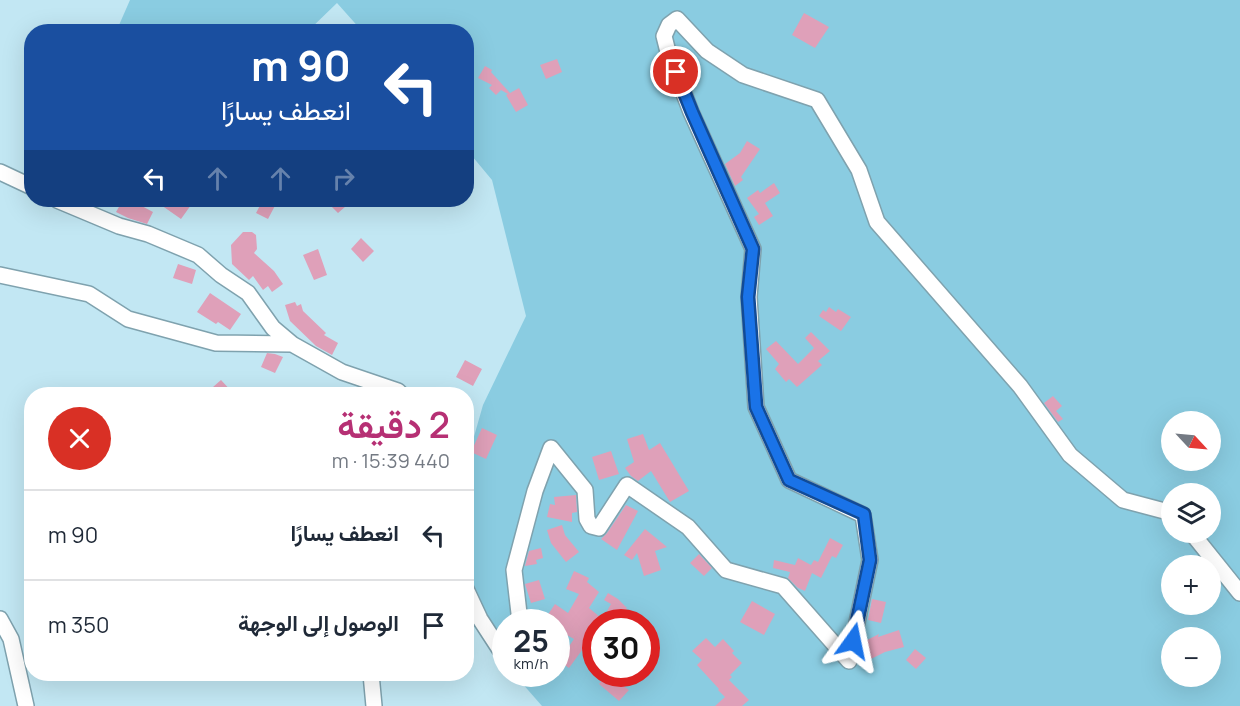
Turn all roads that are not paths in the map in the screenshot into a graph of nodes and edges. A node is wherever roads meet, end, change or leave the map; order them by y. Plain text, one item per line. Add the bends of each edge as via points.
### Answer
1 (0, 172) edge
2 (24, 182) edge
3 (73, 207) edge
4 (0, 275) edge
5 (292, 344) junction
6 (386, 387) edge
7 (1161, 510) edge
8 (1200, 543) edge
9 (1240, 593) edge
10 (474, 606) edge
11 (518, 609) edge
12 (0, 619) edge
13 (492, 639) edge
14 (372, 681) edge
15 (26, 706) edge
16 (374, 706) edge

1 - 2 street
3 - 5 street via 198,255 248,293 273,328
4 - 5 street via 89,294 128,320 216,343
5 - 6 street via 342,372
7 - 11 street via 1123,500 1070,455 1020,386 876,222 859,170 817,100 743,75 707,51 677,19 664,36 668,52 753,249 748,297 756,407 789,480 864,514 870,560 849,662 783,586 726,570 688,527 627,485 599,528 591,526 585,490 551,448 514,570
8 - 9 street
10 - 13 street
12 - 15 street via 11,639
14 - 16 street

